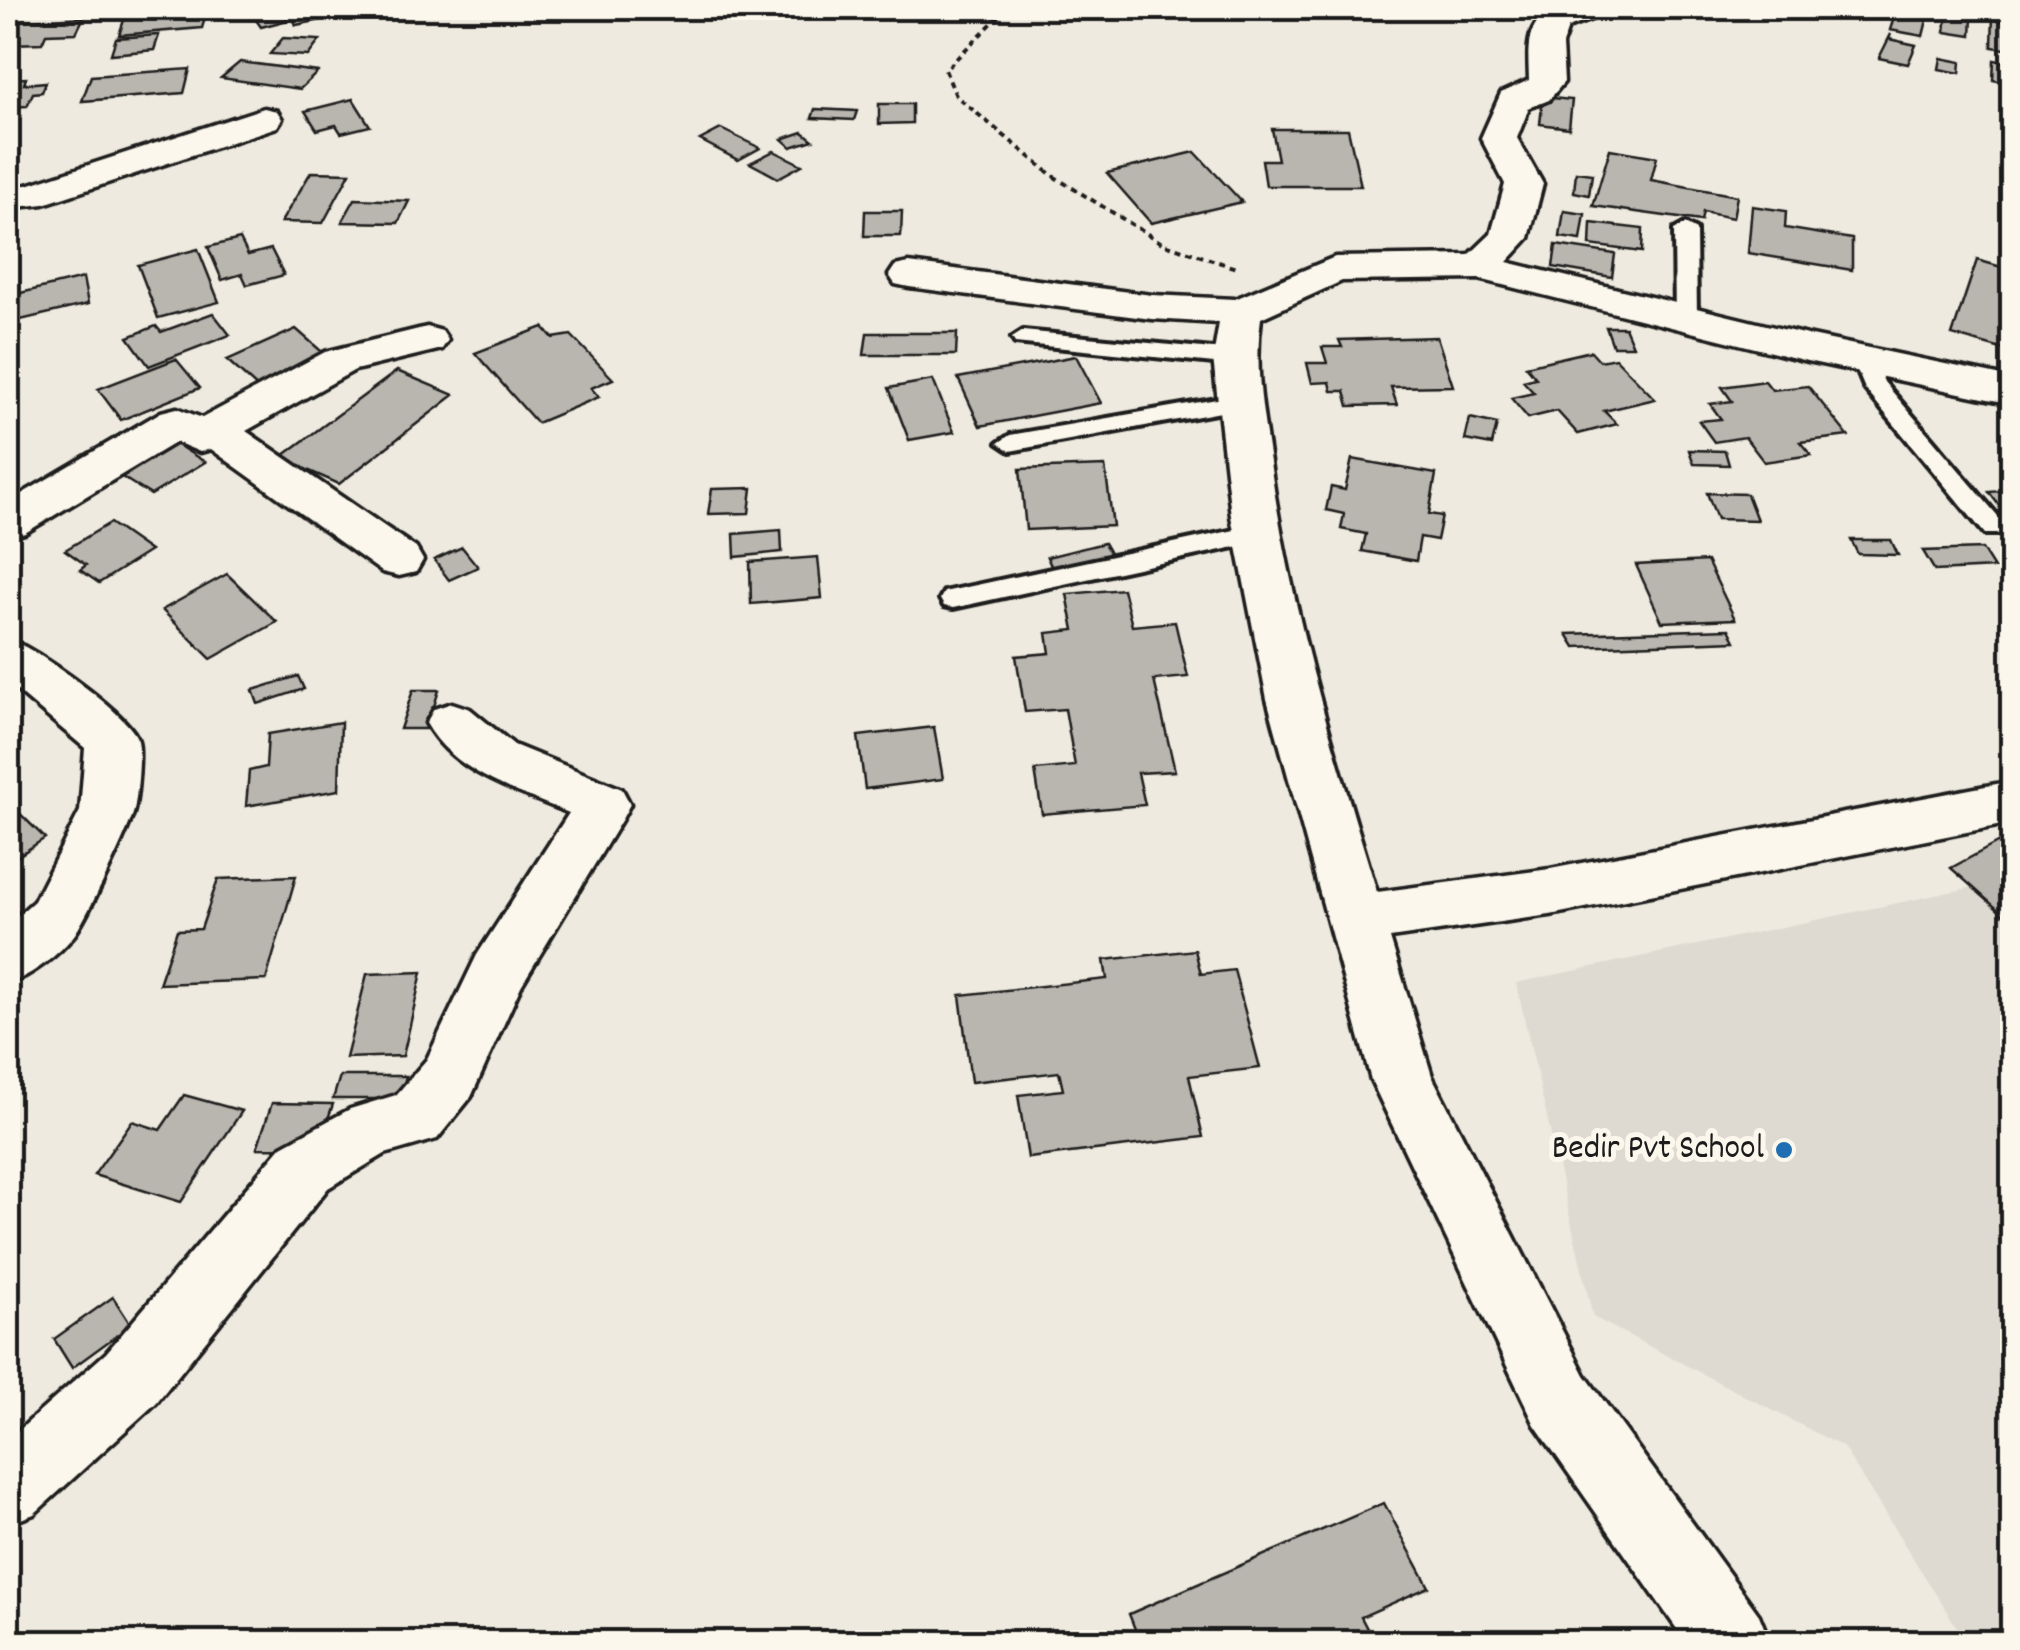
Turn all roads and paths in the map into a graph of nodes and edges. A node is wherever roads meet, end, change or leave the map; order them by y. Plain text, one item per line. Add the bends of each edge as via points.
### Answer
1 (1007, 8) edge
2 (1220, 8) edge
3 (1246, 8) edge
4 (1590, 8) edge
5 (1996, 8) edge
6 (2012, 11) edge
7 (264, 118) dead end
8 (8, 197) edge
9 (1685, 230) dead end
10 (1480, 267) junction
11 (910, 275) dead end
12 (1290, 287) junction
13 (1686, 320) junction
14 (1023, 338) dead end
15 (427, 340) dead end
16 (1238, 357) junction
17 (1865, 360) junction
18 (2012, 391) edge
19 (214, 430) junction
20 (1010, 442) dead end
21 (8, 522) edge
22 (1994, 528) dead end
23 (1258, 534) junction
24 (398, 560) dead end
25 (953, 599) dead end
26 (8, 657) edge
27 (452, 722) dead end
28 (2012, 802) edge
29 (1356, 919) junction
30 (8, 960) edge
31 (8, 1488) edge
32 (1732, 1642) edge

1 - 12 path via 945,70 956,96 1053,176 1162,243
2 - 3 path
4 - 10 street via 1552,22 1545,45 1547,82 1514,101 1500,138 1524,184 1510,238
5 - 6 street
7 - 8 street via 31,196
9 - 13 lane
10 - 12 street via 1334,269
10 - 13 street
11 - 16 street via 1152,307
12 - 16 street
13 - 17 street
14 - 16 lane
15 - 19 street via 340,361
16 - 20 lane
16 - 23 street
17 - 18 street
17 - 22 lane via 1873,384
19 - 21 street via 200,438 177,422
19 - 24 street
23 - 25 lane
23 - 29 street via 1293,699
26 - 30 street via 112,742 107,811 54,918
27 - 31 street via 495,758 603,804 498,973 449,1078 415,1120 372,1129 305,1167 131,1378
28 - 29 street via 1550,892
29 - 32 street via 1402,1080 1560,1400

